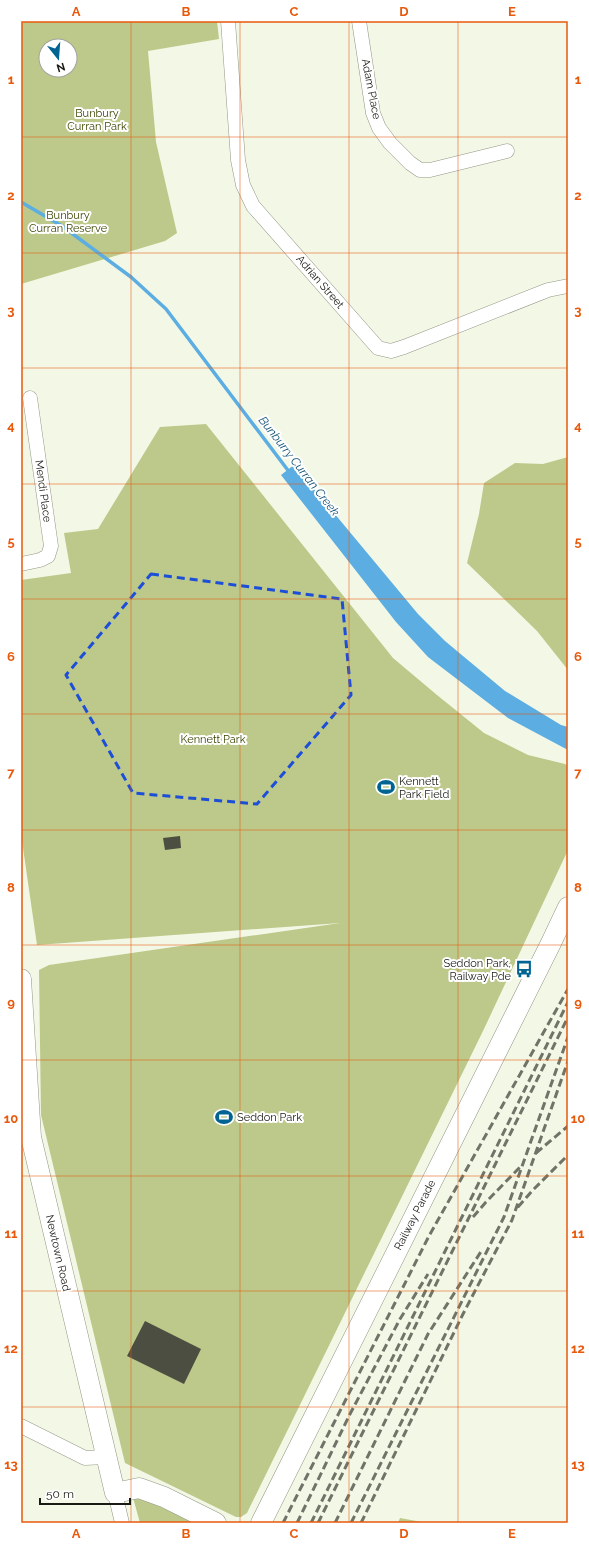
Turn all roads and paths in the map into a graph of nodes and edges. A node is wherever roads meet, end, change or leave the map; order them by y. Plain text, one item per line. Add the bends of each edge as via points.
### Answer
1 (228, 21) edge
2 (359, 21) edge
3 (507, 151) dead end
4 (568, 286) edge
5 (30, 398) dead end
6 (21, 564) edge
7 (568, 907) edge
8 (21, 979) edge
9 (21, 1426) edge
10 (106, 1457) junction
11 (115, 1493) junction
12 (122, 1523) edge
13 (216, 1523) edge
14 (261, 1523) edge

1 - 4 street, Adrian Street via 238,160 243,185 253,206 378,348 391,351 404,347 548,290
2 - 3 street, Adam Place via 373,113 379,128 390,143 410,163 420,170 430,170
5 - 6 street, Mendi Place via 51,546 48,556
7 - 14 street, Railway Parade
8 - 10 street, Newtown Road via 31,1137
9 - 10 street via 85,1458
10 - 11 street, Newtown Road
11 - 12 street, Newtown Road
11 - 13 street via 139,1488 164,1497

